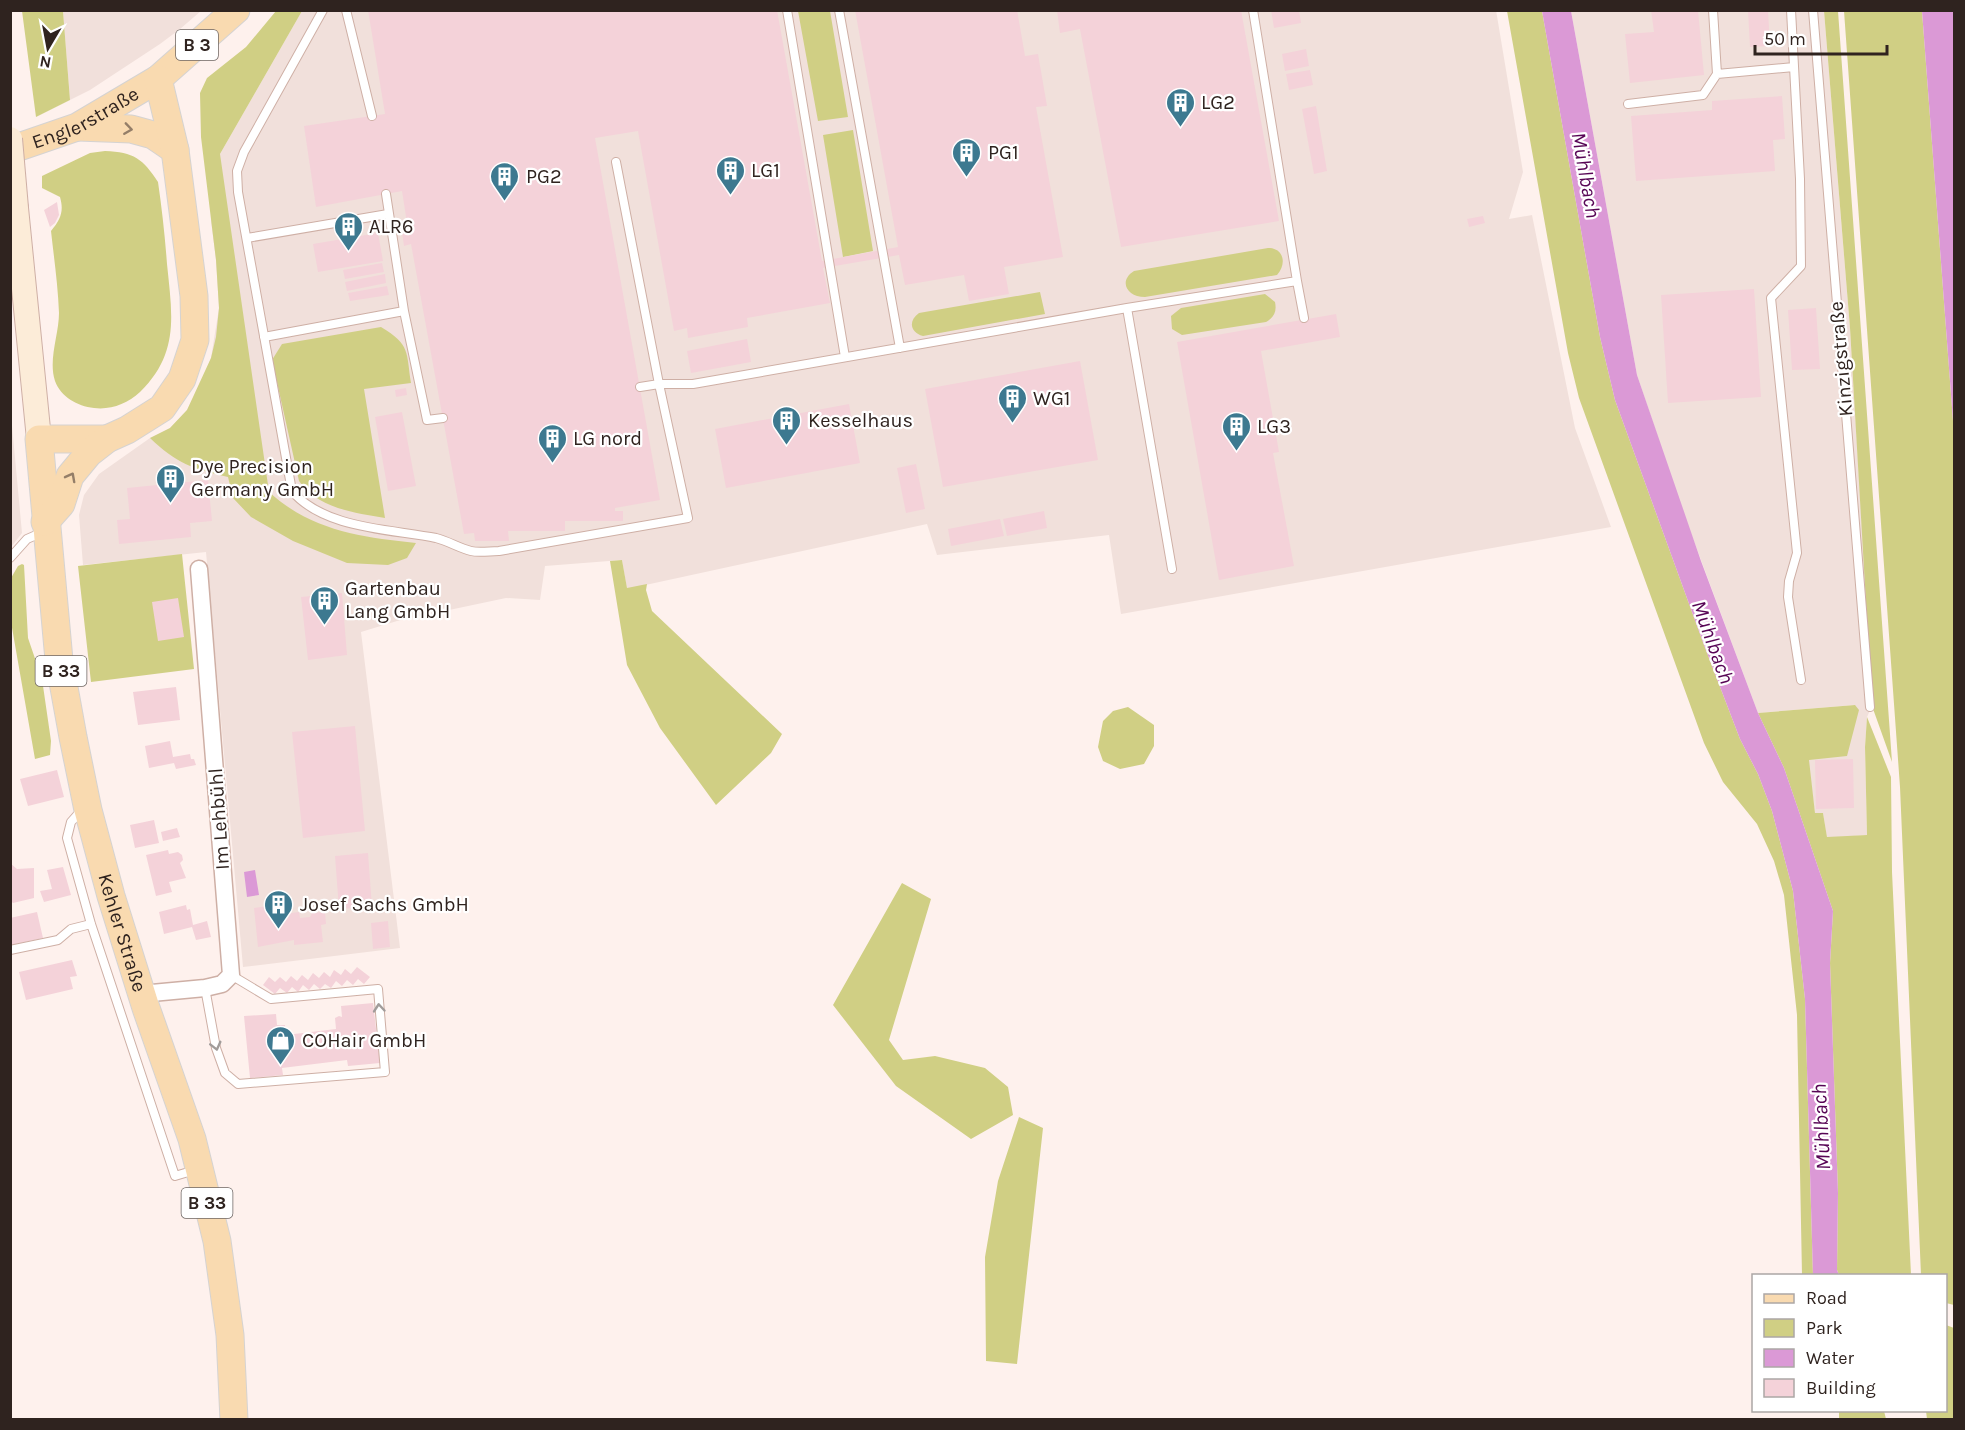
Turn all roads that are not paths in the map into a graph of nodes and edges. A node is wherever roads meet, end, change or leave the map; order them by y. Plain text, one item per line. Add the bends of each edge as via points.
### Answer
1 (236, 10) edge
2 (323, 10) edge
3 (346, 10) edge
4 (787, 10) edge
5 (840, 10) edge
6 (1253, 10) edge
7 (1713, 10) edge
8 (1791, 10) edge
9 (1813, 10) edge
10 (1794, 67) junction
11 (1718, 74) junction
12 (158, 79) junction
13 (1628, 104) dead end
14 (372, 116) dead end
15 (77, 127) junction
16 (10, 139) edge
17 (10, 150) edge
18 (175, 150) junction
19 (616, 162) dead end
20 (386, 194) dead end
21 (388, 214) junction
22 (247, 238) junction
23 (1297, 281) junction
24 (1127, 308) junction
25 (404, 311) junction
26 (1305, 318) dead end
27 (264, 337) junction
28 (900, 348) junction
29 (845, 357) junction
30 (659, 384) junction
31 (640, 387) dead end
32 (443, 418) dead end
33 (39, 439) junction
34 (107, 439) junction
35 (45, 526) junction
36 (10, 558) edge
37 (199, 569) dead end
38 (1172, 569) dead end
39 (1801, 680) dead end
40 (1869, 707) dead end
41 (88, 810) junction
42 (91, 924) junction
43 (10, 950) edge
44 (231, 975) junction
45 (205, 988) junction
46 (141, 994) junction
47 (199, 1169) junction
48 (234, 1419) edge

1 - 12 main road, B 3
2 - 22 lane via 237,171
3 - 14 lane
4 - 29 lane
5 - 28 lane
6 - 23 lane
7 - 11 lane
8 - 10 lane
9 - 40 lane, Kinzigstraße
10 - 11 lane
10 - 39 lane via 1801,266 1771,298 1797,553 1788,597
11 - 13 lane via 1703,95
12 - 15 main road, Englerstraße / B 3
12 - 18 main road
15 - 17 main road, Englerstraße / B 3
15 -> 18 main road via 131,129 153,135
16 - 33 main road, bridge
18 - 34 main road via 194,296 195,340 182,379 162,408
19 - 30 lane
20 - 21 lane
21 - 22 lane
21 - 25 lane
22 - 27 lane
23 - 24 lane
23 - 26 lane
24 - 28 lane
24 - 38 lane
25 - 27 lane
25 - 32 lane via 427,420
27 - 30 lane via 288,474 292,491 300,501 345,522 439,539 473,552 499,551 688,518
28 - 29 lane
29 - 30 lane via 693,384
30 - 31 lane
33 - 34 main road
33 - 35 main road, Kehler Straße / B 33
35 -> 34 main road via 61,504 70,476
35 - 36 lane
35 - 41 main road, Kehler Straße / B 33 via 58,660
37 - 44 street, Im Lehbühl
41 - 42 lane via 71,822 67,838
41 - 46 main road, Kehler Straße / B 33
42 - 43 lane via 71,929 58,940
42 - 47 lane via 175,1176
44 - 45 street via 222,984
45 -> 44 lane via 216,1048 225,1074 238,1084 385,1072 378,989 271,999
45 - 46 street
46 - 47 main road, Kehler Straße / B 33
47 - 48 main road, Kehler Straße / B 33 via 217,1241 230,1335

